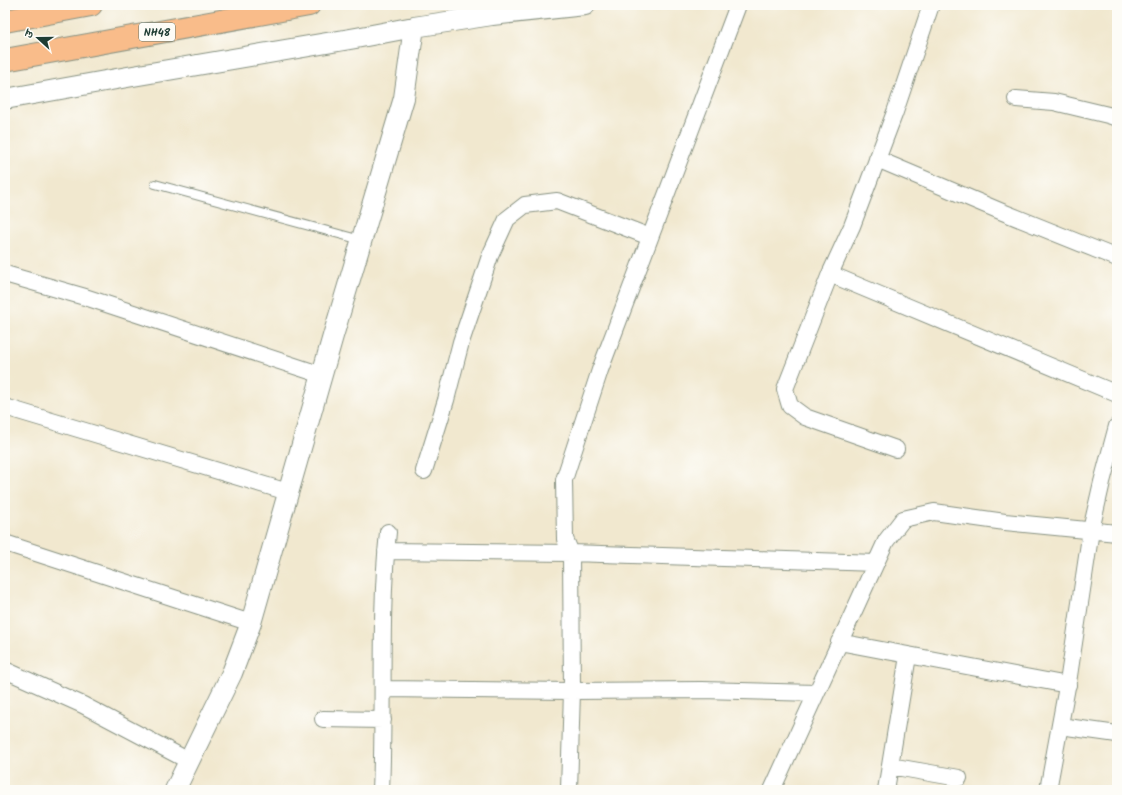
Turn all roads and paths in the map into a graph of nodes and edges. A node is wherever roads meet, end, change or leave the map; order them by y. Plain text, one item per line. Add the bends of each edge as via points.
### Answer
1 (91, 5) edge
2 (309, 5) edge
3 (585, 5) edge
4 (738, 5) edge
5 (931, 5) edge
6 (5, 21) edge
7 (414, 27) junction
8 (5, 60) edge
9 (5, 99) edge
10 (1016, 99) dead end
11 (1117, 118) edge
12 (877, 159) junction
13 (155, 184) dead end
14 (650, 237) junction
15 (362, 240) junction
16 (1117, 258) edge
17 (5, 274) edge
18 (830, 274) junction
19 (322, 375) junction
20 (1117, 394) edge
21 (5, 407) edge
22 (1117, 426) edge
23 (896, 449) dead end
24 (424, 472) dead end
25 (288, 492) junction
26 (1091, 530) junction
27 (388, 532) dead end
28 (1117, 533) edge
29 (5, 543) edge
30 (386, 551) junction
31 (571, 553) junction
32 (876, 563) junction
33 (251, 623) junction
34 (839, 642) junction
35 (908, 656) junction
36 (5, 670) edge
37 (1068, 685) junction
38 (383, 689) junction
39 (572, 691) junction
40 (816, 693) junction
41 (323, 719) dead end
42 (383, 720) junction
43 (1060, 726) junction
44 (1117, 734) edge
45 (189, 761) junction
46 (890, 766) junction
47 (959, 778) dead end
48 (175, 790) edge
49 (381, 790) edge
50 (569, 790) edge
51 (772, 790) edge
52 (886, 790) edge
53 (1048, 790) edge

1 - 6 highway
2 - 8 highway, NH48
3 - 7 street
4 - 14 street
5 - 12 street
7 - 9 street
7 - 15 street via 404,98
10 - 11 street via 1054,102
12 - 16 street
12 - 18 street via 852,226
13 - 15 lane
14 - 24 street via 557,201 524,205 507,219 490,256 464,335
14 - 31 street via 600,370 564,480 565,539
15 - 19 street
17 - 19 street via 85,297
18 - 20 street
18 - 23 street via 785,389 790,406 804,417
19 - 25 street
21 - 25 street
22 - 26 street
25 - 33 street
26 - 28 street
26 - 32 street via 934,512 903,518 886,541
26 - 37 street
27 - 30 street
29 - 33 street
30 - 31 street
30 - 38 street
31 - 32 street
31 - 39 street
32 - 34 street
33 - 45 street via 232,673
34 - 35 street
34 - 40 street
35 - 37 street
35 - 46 street
36 - 45 street via 83,705
37 - 43 street
38 - 39 street
38 - 42 street
39 - 40 street via 702,690
39 - 50 street
40 - 51 street
41 - 42 street
42 - 49 street
43 - 44 street
43 - 53 street
45 - 48 street
46 - 47 street
46 - 52 street

